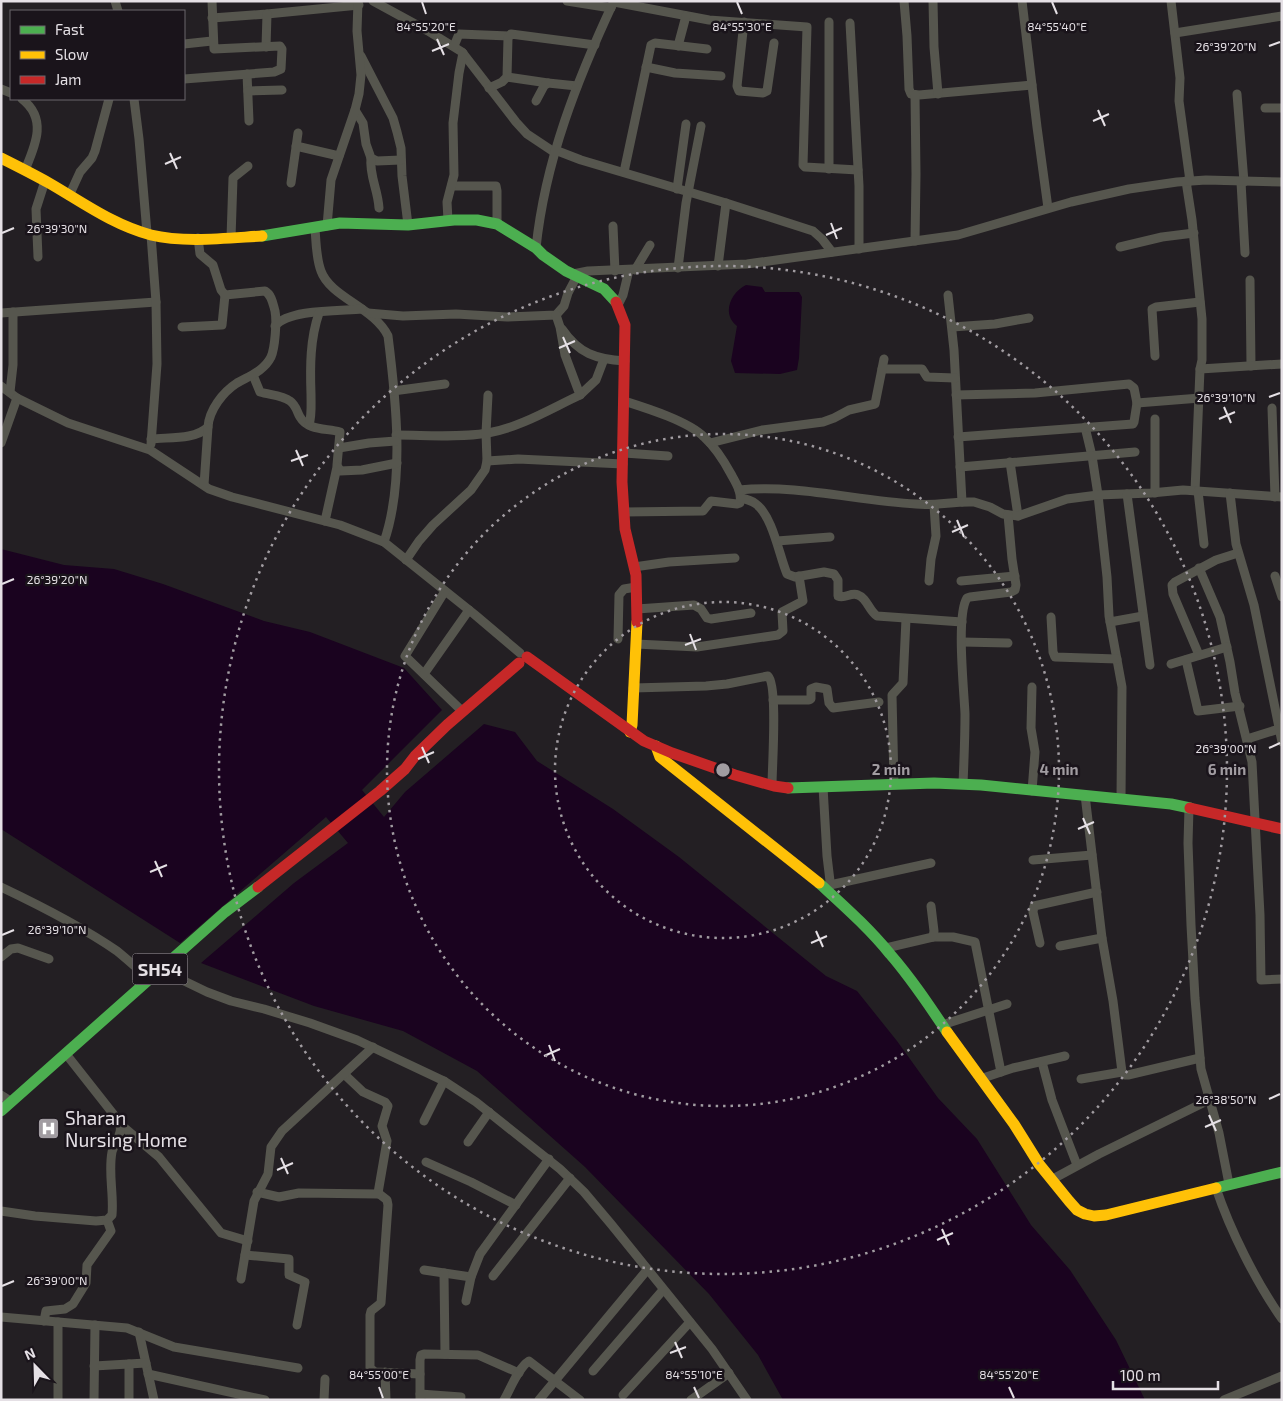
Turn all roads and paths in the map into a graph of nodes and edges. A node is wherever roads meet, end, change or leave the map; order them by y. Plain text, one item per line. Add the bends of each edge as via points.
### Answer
1 (212, 1) edge
2 (373, 1) edge
3 (567, 1) edge
4 (904, 1) edge
5 (933, 1) edge
6 (1022, 1) edge
7 (1171, 1) edge
8 (358, 3) edge
9 (613, 4) edge
10 (267, 14) junction
11 (686, 16) junction
12 (1282, 16) edge
13 (212, 18) junction
14 (744, 22) junction
15 (829, 22) dead end
16 (850, 23) dead end
17 (1175, 33) junction
18 (509, 36) junction
19 (212, 41) junction
20 (774, 43) dead end
21 (185, 44) edge
22 (595, 45) junction
23 (454, 46) junction
24 (678, 46) junction
25 (266, 47) junction
26 (707, 49) dead end
27 (463, 53) junction
28 (360, 54) junction
29 (646, 67) junction
30 (247, 74) junction
31 (721, 76) dead end
32 (507, 77) junction
33 (185, 79) edge
34 (548, 83) junction
35 (1032, 85) junction
36 (578, 86) junction
37 (489, 88) junction
38 (282, 90) dead end
39 (248, 91) junction
40 (938, 94) junction
41 (1237, 94) dead end
42 (915, 96) junction
43 (23, 100) edge
44 (109, 100) edge
45 (134, 100) edge
46 (536, 101) dead end
47 (1264, 108) dead end
48 (1282, 108) edge
49 (355, 110) junction
50 (249, 121) dead end
51 (686, 124) dead end
52 (701, 126) dead end
53 (298, 132) dead end
54 (296, 146) junction
55 (554, 151) junction
56 (339, 156) junction
57 (371, 158) junction
58 (2, 159) edge
59 (401, 160) junction
60 (248, 166) dead end
61 (829, 169) junction
62 (25, 170) junction
63 (858, 170) junction
64 (624, 172) junction
65 (44, 181) junction
66 (1188, 181) junction
67 (1243, 182) junction
68 (1282, 182) edge
69 (291, 183) dead end
70 (452, 186) junction
71 (677, 189) junction
72 (689, 192) junction
73 (69, 196) junction
74 (726, 203) junction
75 (379, 208) dead end
76 (1048, 208) junction
77 (448, 220) junction
78 (408, 224) junction
79 (497, 224) junction
80 (327, 226) junction
81 (613, 226) dead end
82 (315, 228) junction
83 (149, 234) junction
84 (1194, 234) junction
85 (198, 238) junction
86 (231, 238) junction
87 (915, 241) junction
88 (650, 245) dead end
89 (1120, 247) dead end
90 (536, 248) junction
91 (860, 248) junction
92 (832, 252) junction
93 (1245, 253) dead end
94 (38, 257) dead end
95 (718, 266) junction
96 (678, 268) junction
97 (632, 270) junction
98 (615, 271) junction
99 (575, 275) junction
100 (1250, 280) dead end
101 (225, 295) junction
102 (948, 295) dead end
103 (156, 302) junction
104 (1200, 302) junction
105 (618, 304) junction
106 (365, 311) junction
107 (13, 312) junction
108 (1, 313) edge
109 (319, 313) junction
110 (556, 315) junction
111 (1029, 318) dead end
112 (275, 326) junction
113 (182, 327) dead end
114 (560, 327) junction
115 (952, 327) junction
116 (1155, 356) dead end
117 (604, 359) junction
118 (884, 359) dead end
119 (625, 361) junction
120 (1282, 364) edge
121 (1251, 366) junction
122 (1200, 369) junction
123 (882, 370) junction
124 (253, 375) junction
125 (956, 378) junction
126 (445, 384) dead end
127 (1, 386) edge
128 (393, 391) junction
129 (14, 395) junction
130 (488, 395) dead end
131 (580, 395) junction
132 (956, 395) junction
133 (1200, 398) junction
134 (624, 401) junction
135 (1137, 403) junction
136 (1272, 408) dead end
137 (1155, 419) dead end
138 (309, 425) junction
139 (208, 426) junction
140 (1085, 427) junction
141 (486, 433) junction
142 (958, 437) junction
143 (396, 438) junction
144 (151, 439) junction
145 (1, 443) edge
146 (710, 443) junction
147 (339, 448) junction
148 (150, 450) junction
149 (1134, 452) dead end
150 (668, 456) dead end
151 (1092, 456) junction
152 (623, 458) junction
153 (487, 461) junction
154 (1010, 462) junction
155 (397, 464) junction
156 (337, 467) junction
157 (960, 467) junction
158 (204, 485) junction
159 (1197, 491) junction
160 (1155, 493) junction
161 (1230, 493) junction
162 (740, 494) junction
163 (1127, 494) junction
164 (1098, 495) junction
165 (1278, 497) edge
166 (962, 502) junction
167 (934, 505) junction
168 (624, 512) junction
169 (1008, 515) junction
170 (1018, 516) junction
171 (325, 521) junction
172 (830, 537) dead end
173 (777, 541) junction
174 (384, 542) junction
175 (1204, 544) dead end
176 (1238, 553) junction
177 (735, 558) dead end
178 (406, 560) junction
179 (634, 567) junction
180 (1200, 568) junction
181 (799, 576) junction
182 (1015, 576) junction
183 (1275, 576) dead end
184 (929, 581) dead end
185 (961, 581) dead end
186 (636, 587) junction
187 (445, 591) junction
188 (1282, 597) edge
189 (637, 609) junction
190 (469, 610) junction
191 (750, 613) dead end
192 (1051, 616) dead end
193 (1143, 616) junction
194 (906, 619) junction
195 (962, 622) junction
196 (1110, 622) junction
197 (618, 639) dead end
198 (962, 642) junction
199 (1008, 643) dead end
200 (636, 644) junction
201 (1227, 647) junction
202 (1199, 655) junction
203 (522, 658) junction
204 (1117, 659) junction
205 (1186, 660) junction
206 (1171, 664) dead end
207 (1150, 665) dead end
208 (424, 674) junction
209 (1032, 687) dead end
210 (633, 688) junction
211 (773, 700) junction
212 (879, 702) dead end
213 (1240, 706) junction
214 (462, 711) junction
215 (1280, 728) edge
216 (630, 732) junction
217 (1247, 739) junction
218 (1282, 742) edge
219 (656, 746) junction
220 (894, 784) junction
221 (963, 784) junction
222 (772, 785) junction
223 (823, 787) junction
224 (1032, 791) junction
225 (1085, 795) junction
226 (1121, 798) junction
227 (1189, 808) junction
228 (1256, 824) junction
229 (1282, 828) edge
230 (1092, 855) junction
231 (1033, 860) dead end
232 (931, 863) dead end
233 (1, 887) edge
234 (829, 888) junction
235 (1097, 892) junction
236 (930, 906) dead end
237 (933, 937) junction
238 (1102, 938) junction
239 (1040, 942) dead end
240 (1060, 946) dead end
241 (886, 948) junction
242 (1, 957) edge
243 (49, 959) dead end
244 (165, 965) junction
245 (1282, 978) edge
246 (150, 979) junction
247 (1007, 1004) dead end
248 (987, 1010) junction
249 (942, 1025) junction
250 (373, 1047) junction
251 (66, 1054) junction
252 (1065, 1056) dead end
253 (1200, 1058) junction
254 (1042, 1062) junction
255 (1000, 1072) junction
256 (1122, 1072) junction
257 (344, 1074) junction
258 (980, 1079) junction
259 (1082, 1079) dead end
260 (444, 1082) junction
261 (1, 1095) edge
262 (1209, 1100) junction
263 (12, 1102) junction
264 (1, 1111) edge
265 (489, 1112) junction
266 (424, 1121) dead end
267 (121, 1125) junction
268 (468, 1142) dead end
269 (549, 1159) junction
270 (426, 1162) dead end
271 (1077, 1165) junction
272 (1282, 1172) edge
273 (570, 1178) junction
274 (1051, 1180) junction
275 (1230, 1184) junction
276 (1216, 1188) junction
277 (257, 1192) junction
278 (378, 1194) junction
279 (516, 1205) junction
280 (1, 1211) edge
281 (107, 1220) junction
282 (248, 1241) junction
283 (245, 1255) junction
284 (424, 1270) dead end
285 (648, 1270) junction
286 (444, 1273) junction
287 (471, 1276) junction
288 (493, 1276) dead end
289 (241, 1279) dead end
290 (663, 1290) junction
291 (466, 1301) dead end
292 (1, 1317) edge
293 (1282, 1319) edge
294 (44, 1321) junction
295 (58, 1322) junction
296 (690, 1322) junction
297 (297, 1325) dead end
298 (95, 1326) junction
299 (139, 1332) junction
300 (445, 1354) junction
301 (146, 1363) junction
302 (129, 1364) junction
303 (94, 1366) junction
304 (298, 1368) dead end
305 (594, 1371) dead end
306 (386, 1372) junction
307 (519, 1373) junction
308 (148, 1374) junction
309 (420, 1374) junction
310 (729, 1374) junction
311 (1282, 1376) edge
312 (325, 1379) dead end
313 (556, 1381) junction
314 (623, 1395) dead end
315 (420, 1397) edge
316 (461, 1398) dead end
317 (509, 1398) edge
318 (58, 1400) edge
319 (94, 1400) edge
320 (130, 1400) edge
321 (154, 1400) edge
322 (265, 1400) edge
323 (324, 1400) edge
324 (386, 1400) edge
325 (540, 1400) edge
326 (580, 1400) edge
327 (691, 1400) edge
328 (747, 1400) edge
329 (1224, 1400) edge

1 - 13 street
2 - 23 street
3 - 9 street
4 - 42 street via 909,89
5 - 40 street
6 - 35 street
7 - 17 street
8 - 10 street
8 - 28 street
9 - 11 street
9 - 22 street
10 - 13 street
10 - 25 street
11 - 14 street
11 - 24 street
12 - 17 street
13 - 19 street
14 - 20 street via 739,91 768,92
14 - 61 street via 808,28 803,165
15 - 61 street
16 - 63 street
17 - 66 street
18 - 22 street via 515,33
18 - 23 street via 459,34
18 - 32 street
19 - 21 street
19 - 25 street via 215,50
22 - 36 street
23 - 27 street
24 - 26 street
24 - 29 street via 652,44
25 - 30 street via 282,47 281,69
27 - 37 street
27 - 70 street via 453,123
28 - 49 street via 361,75
28 - 59 street via 393,118
29 - 31 street
29 - 64 street
30 - 33 street
30 - 39 street
32 - 34 street
32 - 37 street
34 - 36 street
34 - 46 street
35 - 40 street
35 - 76 street
36 - 55 street
37 - 55 street via 527,134
38 - 39 street
39 - 50 street
40 - 42 street
41 - 67 street
42 - 87 street
43 - 62 street via 34,112 37,129 36,143
44 - 73 street via 95,151
45 - 83 street
47 - 48 street
49 - 56 street
49 - 57 street via 364,123
51 - 71 street
52 - 72 street
53 - 54 street
54 - 56 street
54 - 69 street
55 - 64 street
55 - 90 street via 539,216
56 - 80 street via 331,180
57 - 59 street via 378,161
57 - 75 street
58 - 62 street
59 - 78 street
60 - 86 street via 233,178
61 - 63 street
62 - 65 street
63 - 91 street
64 - 71 street
65 - 73 street
65 - 94 street via 36,209
66 - 67 street
66 - 76 street via 1129,189
66 - 84 street
67 - 68 street
67 - 93 street
70 - 77 street via 447,202
70 - 79 street via 496,186
71 - 72 street
72 - 74 street
72 - 96 street
73 - 83 street via 112,221
74 - 92 street via 812,231
74 - 95 street
76 - 87 street via 958,235
77 - 78 street
77 - 79 street
78 - 80 street via 340,223
79 - 90 street
80 - 82 street
81 - 98 street
82 - 86 street
82 - 106 street via 320,271 325,280
83 - 85 street
83 - 103 street
84 - 89 street via 1162,237
84 - 104 street
85 - 86 street
85 - 101 street via 200,254 213,265
87 - 91 street
88 - 97 street
90 - 99 street
91 - 92 street
92 - 95 street
95 - 96 street
96 - 97 street
97 - 98 street
97 - 105 street
98 - 99 street via 588,271
99 - 105 street via 604,289
99 - 110 street via 564,306
100 - 121 street
101 - 112 street via 268,292 272,298
101 - 113 street via 222,325
102 - 115 street
103 - 107 street
103 - 144 street via 158,364
104 - 116 street via 1152,309
104 - 122 street via 1203,344
105 - 119 street via 625,325
106 - 109 street
106 - 110 street via 411,316
106 - 128 street via 388,336
107 - 108 street
107 - 129 street
109 - 112 street via 294,316 279,321
109 - 138 street via 312,335 312,411
110 - 114 street
111 - 115 street
112 - 124 street via 271,357
114 - 117 street via 576,346
114 - 131 street via 565,355
115 - 125 street
117 - 119 street
117 - 131 street via 596,380
118 - 123 street
119 - 134 street
120 - 121 street
121 - 122 street
122 - 133 street
123 - 125 street via 922,369 927,377
123 - 146 street via 877,400 873,405 849,410 823,422 762,430
124 - 138 street via 260,392 292,402 301,419
124 - 139 street via 224,394 209,417
125 - 132 street
126 - 128 street
127 - 129 street
128 - 143 street
129 - 145 street
129 - 148 street via 68,423
130 - 141 street
131 - 141 street via 516,426
132 - 135 street via 1035,394 1129,384 1134,388
132 - 142 street
133 - 135 street
133 - 159 street
134 - 146 street via 677,420 703,435
134 - 152 street
135 - 140 street via 1134,424
136 - 165 street
137 - 160 street
138 - 147 street via 340,432
139 - 144 street via 197,434
139 - 158 street
140 - 142 street
140 - 151 street
141 - 143 street
141 - 153 street
142 - 157 street
143 - 147 street
143 - 155 street
144 - 148 street
146 - 162 street
147 - 156 street
148 - 158 street
149 - 151 street
150 - 152 street
151 - 154 street
151 - 164 street
152 - 153 street
152 - 168 street
153 - 178 street via 471,490 433,525
154 - 157 street
154 - 170 street
155 - 156 street via 349,472 340,471
155 - 174 street
156 - 171 street
157 - 166 street
158 - 171 street via 232,497
159 - 160 street
159 - 161 street
159 - 175 street
160 - 163 street
161 - 165 street
161 - 176 street
162 - 167 street via 761,488 785,489
162 - 168 street via 740,503 711,501 703,511
162 - 173 street via 760,508
163 - 164 street
163 - 193 street
164 - 170 street via 1067,499
164 - 196 street
166 - 167 street
166 - 169 street via 982,504
167 - 184 street via 936,536
168 - 179 street
169 - 170 street
169 - 182 street
171 - 174 street
172 - 173 street
173 - 181 street via 788,574
174 - 178 street
176 - 180 street
176 - 215 street via 1254,605
177 - 179 street
178 - 187 street
179 - 186 street
180 - 201 street via 1220,617
180 - 202 street via 1174,582 1172,587
181 - 194 street via 830,572 837,576 838,596 860,595 877,616
181 - 200 street via 803,601 782,612 783,631 778,635 697,646
182 - 185 street
182 - 195 street via 1014,591 967,598
183 - 188 street
186 - 189 street
186 - 197 street via 624,589 619,595
187 - 190 street
187 - 208 street via 405,656
189 - 191 street via 694,605 711,619
189 - 200 street
190 - 203 street
190 - 208 street
192 - 204 street via 1055,657
193 - 196 street
193 - 207 street
194 - 195 street
194 - 220 street via 903,683 892,695
195 - 198 street
196 - 204 street
198 - 199 street
198 - 221 street
200 - 210 street
201 - 202 street
201 - 213 street
202 - 205 street
203 - 214 street, SH54
203 - 216 street
204 - 226 street via 1122,688
205 - 206 street
205 - 213 street via 1198,711
208 - 214 street
209 - 224 street via 1031,728 1035,752
210 - 211 street via 706,686 768,676 773,686
210 - 216 street
211 - 212 street via 809,700 811,690 816,687 827,689 833,708
211 - 222 street
213 - 217 street
214 - 244 street, SH54 via 380,792 226,912
215 - 217 street
215 - 218 street
216 - 219 street
217 - 228 street
219 - 222 street
219 - 234 street via 660,757
220 - 221 street
220 - 223 street
221 - 224 street
222 - 223 street
223 - 234 street
224 - 225 street
225 - 226 street
225 - 230 street
226 - 227 street
227 - 228 street
227 - 253 street via 1194,998
228 - 229 street
228 - 245 street via 1261,980
230 - 231 street
230 - 235 street
232 - 234 street
233 - 246 street via 87,931
234 - 241 street
235 - 238 street
235 - 239 street via 1034,906
236 - 237 street
237 - 241 street
237 - 248 street via 975,942
238 - 240 street
238 - 256 street
241 - 249 street
242 - 243 street via 18,948
244 - 246 street, SH54
244 - 250 street via 178,978 207,992 310,1023
246 - 251 street, SH54
247 - 248 street
248 - 249 street
248 - 255 street
249 - 258 street
250 - 257 street
250 - 260 street
251 - 263 street, SH54
251 - 267 street
252 - 254 street
253 - 256 street via 1128,1075
253 - 262 street
254 - 255 street
254 - 271 street via 1052,1100
255 - 258 street
256 - 259 street
257 - 277 street via 282,1130 274,1141 268,1174
257 - 278 street via 363,1092 387,1104 382,1128 387,1144
258 - 274 street
260 - 265 street
260 - 266 street
261 - 263 street
262 - 271 street
262 - 275 street
263 - 264 street, SH54
265 - 268 street
265 - 269 street
267 - 281 street via 112,1153 112,1212
267 - 282 street via 159,1157 221,1233
269 - 273 street
269 - 279 street
270 - 279 street
271 - 274 street
272 - 275 street
273 - 285 street
273 - 288 street
274 - 276 street via 1077,1210 1094,1216
275 - 276 street
276 - 293 street via 1247,1259
277 - 278 street via 279,1197 299,1193
277 - 282 street
278 - 306 street via 387,1200 388,1205 381,1303 370,1315 370,1365 374,1371
279 - 287 street via 480,1254
280 - 281 street
281 - 294 street via 111,1231 87,1265 86,1283 73,1304 65,1309 46,1311
282 - 283 street
283 - 289 street
283 - 297 street via 289,1260 289,1275 305,1282
284 - 286 street
285 - 290 street
285 - 313 street
286 - 287 street
286 - 300 street
287 - 291 street
290 - 296 street
290 - 305 street
292 - 294 street
294 - 295 street
295 - 298 street
295 - 318 street
296 - 310 street
296 - 314 street
298 - 299 street
298 - 303 street
299 - 301 street
299 - 304 street via 174,1347
300 - 307 street via 478,1355
300 - 309 street via 421,1355
301 - 302 street
301 - 308 street
302 - 303 street
302 - 320 street
303 - 319 street
306 - 309 street
306 - 324 street
307 - 313 street via 530,1361
307 - 317 street
308 - 321 street
308 - 322 street
309 - 315 street
310 - 327 street
310 - 328 street
311 - 329 street
312 - 323 street
313 - 325 street
313 - 326 street
315 - 316 street

